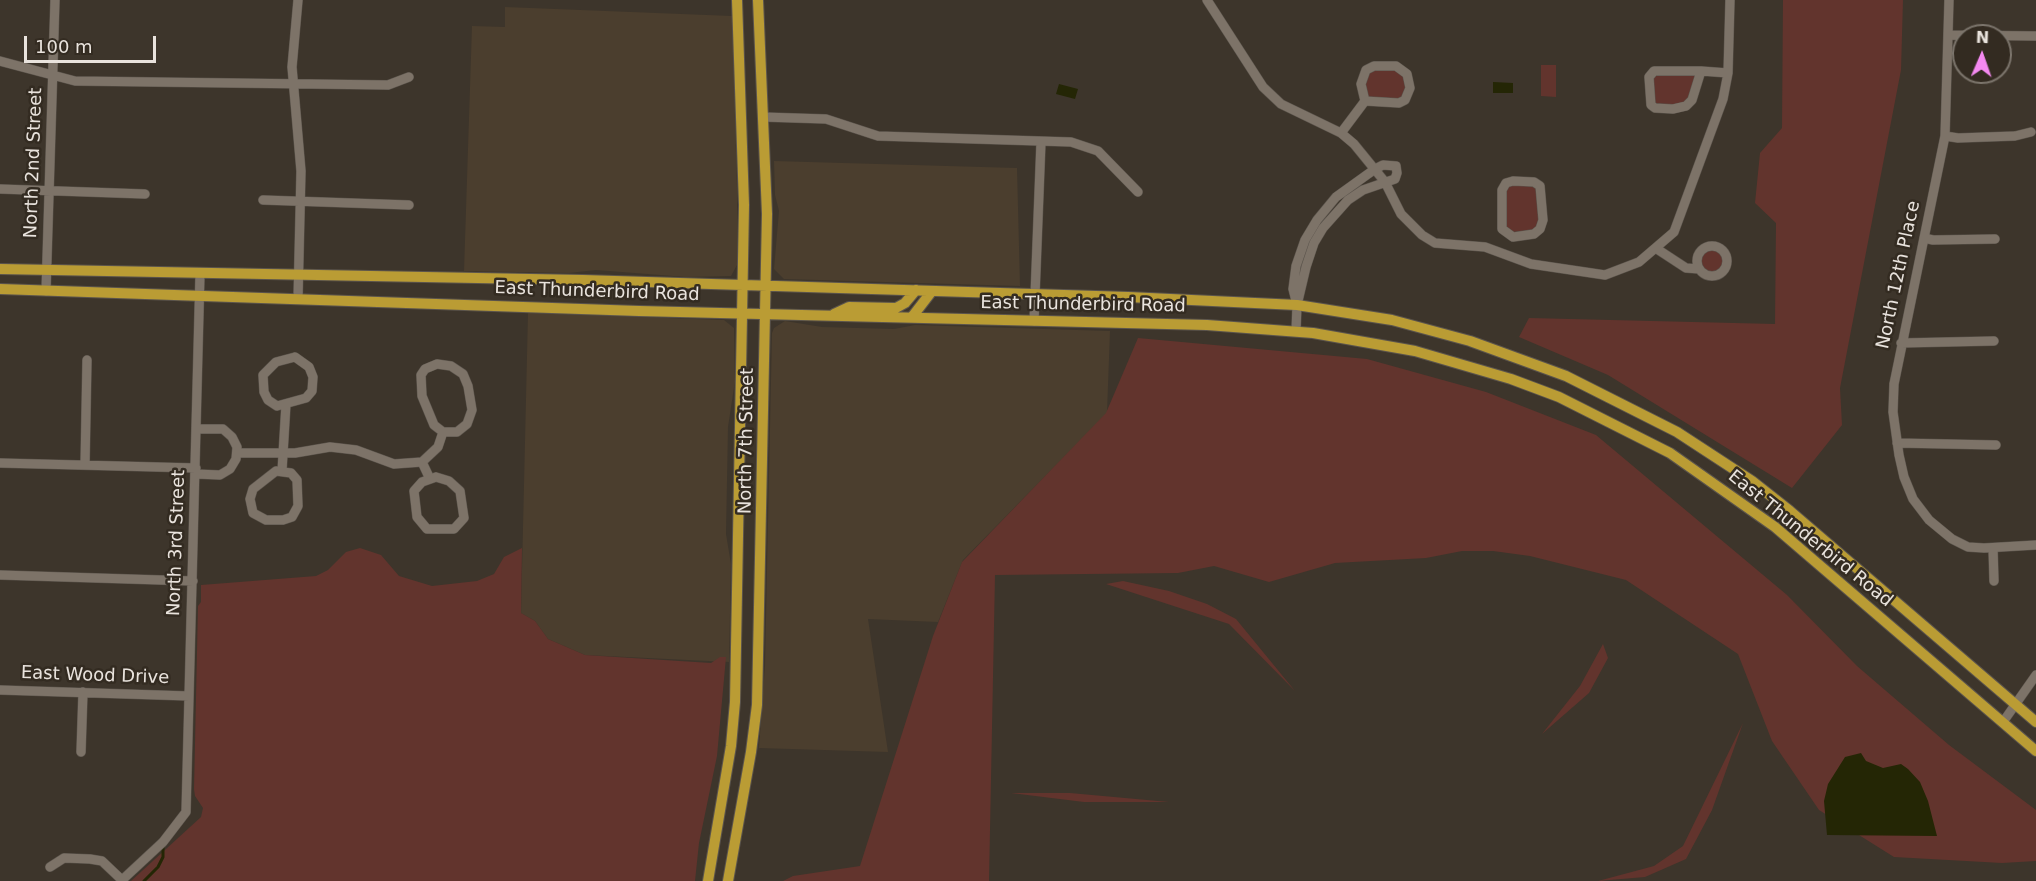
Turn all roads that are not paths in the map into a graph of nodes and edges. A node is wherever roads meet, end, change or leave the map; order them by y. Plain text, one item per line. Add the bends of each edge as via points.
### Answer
1 (55, 0) edge
2 (298, 0) edge
3 (737, 0) edge
4 (758, 0) edge
5 (1207, 0) edge
6 (1730, 0) edge
7 (1949, 0) edge
8 (1948, 35) junction
9 (2036, 36) edge
10 (0, 62) edge
11 (1701, 71) junction
12 (1728, 73) junction
13 (53, 77) junction
14 (409, 77) dead end
15 (293, 82) junction
16 (1365, 101) junction
17 (763, 117) junction
18 (2031, 132) dead end
19 (1341, 133) junction
20 (1945, 136) junction
21 (1041, 142) junction
22 (1375, 169) junction
23 (1385, 182) junction
24 (0, 189) edge
25 (49, 190) junction
26 (1137, 192) dead end
27 (144, 194) dead end
28 (263, 200) dead end
29 (301, 201) junction
30 (409, 205) dead end
31 (1327, 215) junction
32 (1513, 237) junction
33 (1924, 238) junction
34 (1995, 238) dead end
35 (1657, 249) junction
36 (1507, 254) junction
37 (0, 269) edge
38 (1699, 269) dead end
39 (47, 271) junction
40 (200, 274) junction
41 (298, 276) junction
42 (742, 285) junction
43 (766, 286) junction
44 (0, 289) edge
45 (916, 290) junction
46 (46, 291) junction
47 (932, 291) junction
48 (1035, 294) junction
49 (199, 297) junction
50 (298, 299) junction
51 (1297, 305) junction
52 (742, 313) junction
53 (765, 314) junction
54 (828, 316) junction
55 (912, 317) junction
56 (1034, 321) junction
57 (1296, 331) junction
58 (1994, 341) dead end
59 (1901, 343) junction
60 (87, 360) dead end
61 (286, 404) junction
62 (196, 429) junction
63 (443, 432) junction
64 (1897, 443) junction
65 (1996, 445) dead end
66 (237, 453) junction
67 (284, 453) junction
68 (422, 462) junction
69 (0, 463) edge
70 (85, 465) junction
71 (196, 471) junction
72 (282, 471) junction
73 (430, 479) junction
74 (2036, 545) edge
75 (1993, 548) junction
76 (0, 575) edge
77 (193, 580) junction
78 (1995, 581) dead end
79 (2036, 675) edge
80 (0, 690) edge
81 (82, 692) junction
82 (189, 696) junction
83 (2016, 705) junction
84 (2003, 722) junction
85 (2036, 722) edge
86 (2036, 751) edge
87 (81, 752) dead end
88 (50, 867) dead end
89 (122, 880) edge
90 (708, 881) edge
91 (728, 881) edge

1 - 13 street, North 2nd Street
2 - 15 street
3 - 42 main road, North 7th Street via 744,205
4 - 17 main road, North 7th Street
5 - 19 street via 1263,87 1281,104
6 - 12 street
7 - 8 street, North 12th Place
8 - 9 street
8 - 20 street, North 12th Place
10 - 13 street
11 - 11 street via 1654,71 1649,77 1651,105 1686,106 1692,100
11 - 12 street
12 - 35 street via 1712,133 1674,232
13 - 15 street via 75,81
13 - 25 street, North 2nd Street
14 - 15 street via 388,85
15 - 29 street
16 - 16 street via 1405,100 1410,88 1407,74 1396,66 1370,67 1362,75
16 - 19 street
17 - 21 street via 826,119 878,136
17 - 43 main road, North 7th Street
18 - 20 street
19 - 22 street
20 - 33 street, North 12th Place
21 - 26 street via 1071,142 1098,151
21 - 48 street
22 - 23 street
22 - 23 street via 1396,166 1396,177
22 - 31 street via 1343,192
23 - 31 street via 1356,195
23 - 36 street via 1411,226 1435,243 1485,247
24 - 25 street
25 - 27 street
25 - 39 street, North 2nd Street
28 - 29 street
29 - 30 street
29 - 41 street
31 - 51 street via 1305,240 1296,266 1293,289
32 - 32 street via 1534,234 1540,229 1542,192 1534,182 1513,181 1502,190 1502,229
32 - 36 street
33 - 34 street
33 - 59 street, North 12th Place
35 - 36 street via 1639,262 1605,275 1532,264
35 - 38 street via 1686,268
37 - 39 main road, East Thunderbird Road
39 - 40 main road, East Thunderbird Road
39 - 46 street, North 2nd Street
40 - 41 main road, East Thunderbird Road
40 - 49 street, North 3rd Street
41 - 42 main road, East Thunderbird Road
41 - 50 street
42 - 43 main road, East Thunderbird Road
42 - 52 main road, North 7th Street
43 - 45 main road, East Thunderbird Road
43 - 53 main road, North 7th Street
44 - 46 main road, East Thunderbird Road
45 - 47 main road, East Thunderbird Road
45 - 54 main road via 896,308 849,308
46 - 49 main road, East Thunderbird Road
47 - 48 main road, East Thunderbird Road
47 - 55 main road
48 - 51 main road, East Thunderbird Road
48 - 56 street
49 - 50 main road, East Thunderbird Road
49 - 62 street, North 3rd Street
50 - 52 main road, East Thunderbird Road
51 - 57 street
51 - 83 main road, East Thunderbird Road via 1392,320 1470,341 1566,375 1677,432 1790,511
52 - 53 main road, East Thunderbird Road
52 - 90 main road, North 7th Street via 734,713
53 - 54 main road, East Thunderbird Road
53 - 91 main road, North 7th Street via 756,713
54 - 55 main road, East Thunderbird Road
55 - 56 main road, East Thunderbird Road
56 - 57 main road, East Thunderbird Road
57 - 84 main road, East Thunderbird Road via 1374,342 1467,364 1559,397 1628,430 1710,479 1774,527
58 - 59 street
59 - 64 street, North 12th Place via 1893,399
60 - 70 street
61 - 61 street via 306,398 312,391 309,367 295,357 276,362 261,380 268,400 277,406
61 - 67 street
62 - 66 street via 223,429 232,437
62 - 71 street, North 3rd Street
63 - 63 street via 458,432 467,424 472,410 463,374 451,366 437,364 425,369 420,384 434,425
63 - 68 street via 438,447
64 - 65 street
64 - 75 street, North 12th Place via 1913,499 1929,520 1952,540 1968,547
66 - 67 street
66 - 71 street via 230,469 220,475
67 - 68 street via 345,448 394,464
67 - 72 street
68 - 73 street
69 - 70 street
70 - 71 street
71 - 77 street, North 3rd Street
72 - 72 street via 276,471 253,489 250,498 253,513 266,520 283,520 292,516 298,506 297,480
73 - 73 street via 414,491 417,517 426,529 454,529 464,518 460,491 449,481
74 - 75 street
75 - 78 street
76 - 77 street
77 - 82 street, North 3rd Street
79 - 83 street
80 - 81 street, East Wood Drive
81 - 82 street, East Wood Drive
81 - 87 street
82 - 89 street, North 3rd Street via 186,812 163,842
83 - 84 street
83 - 85 main road, East Thunderbird Road
84 - 86 main road, East Thunderbird Road
88 - 89 street via 64,858 102,861

